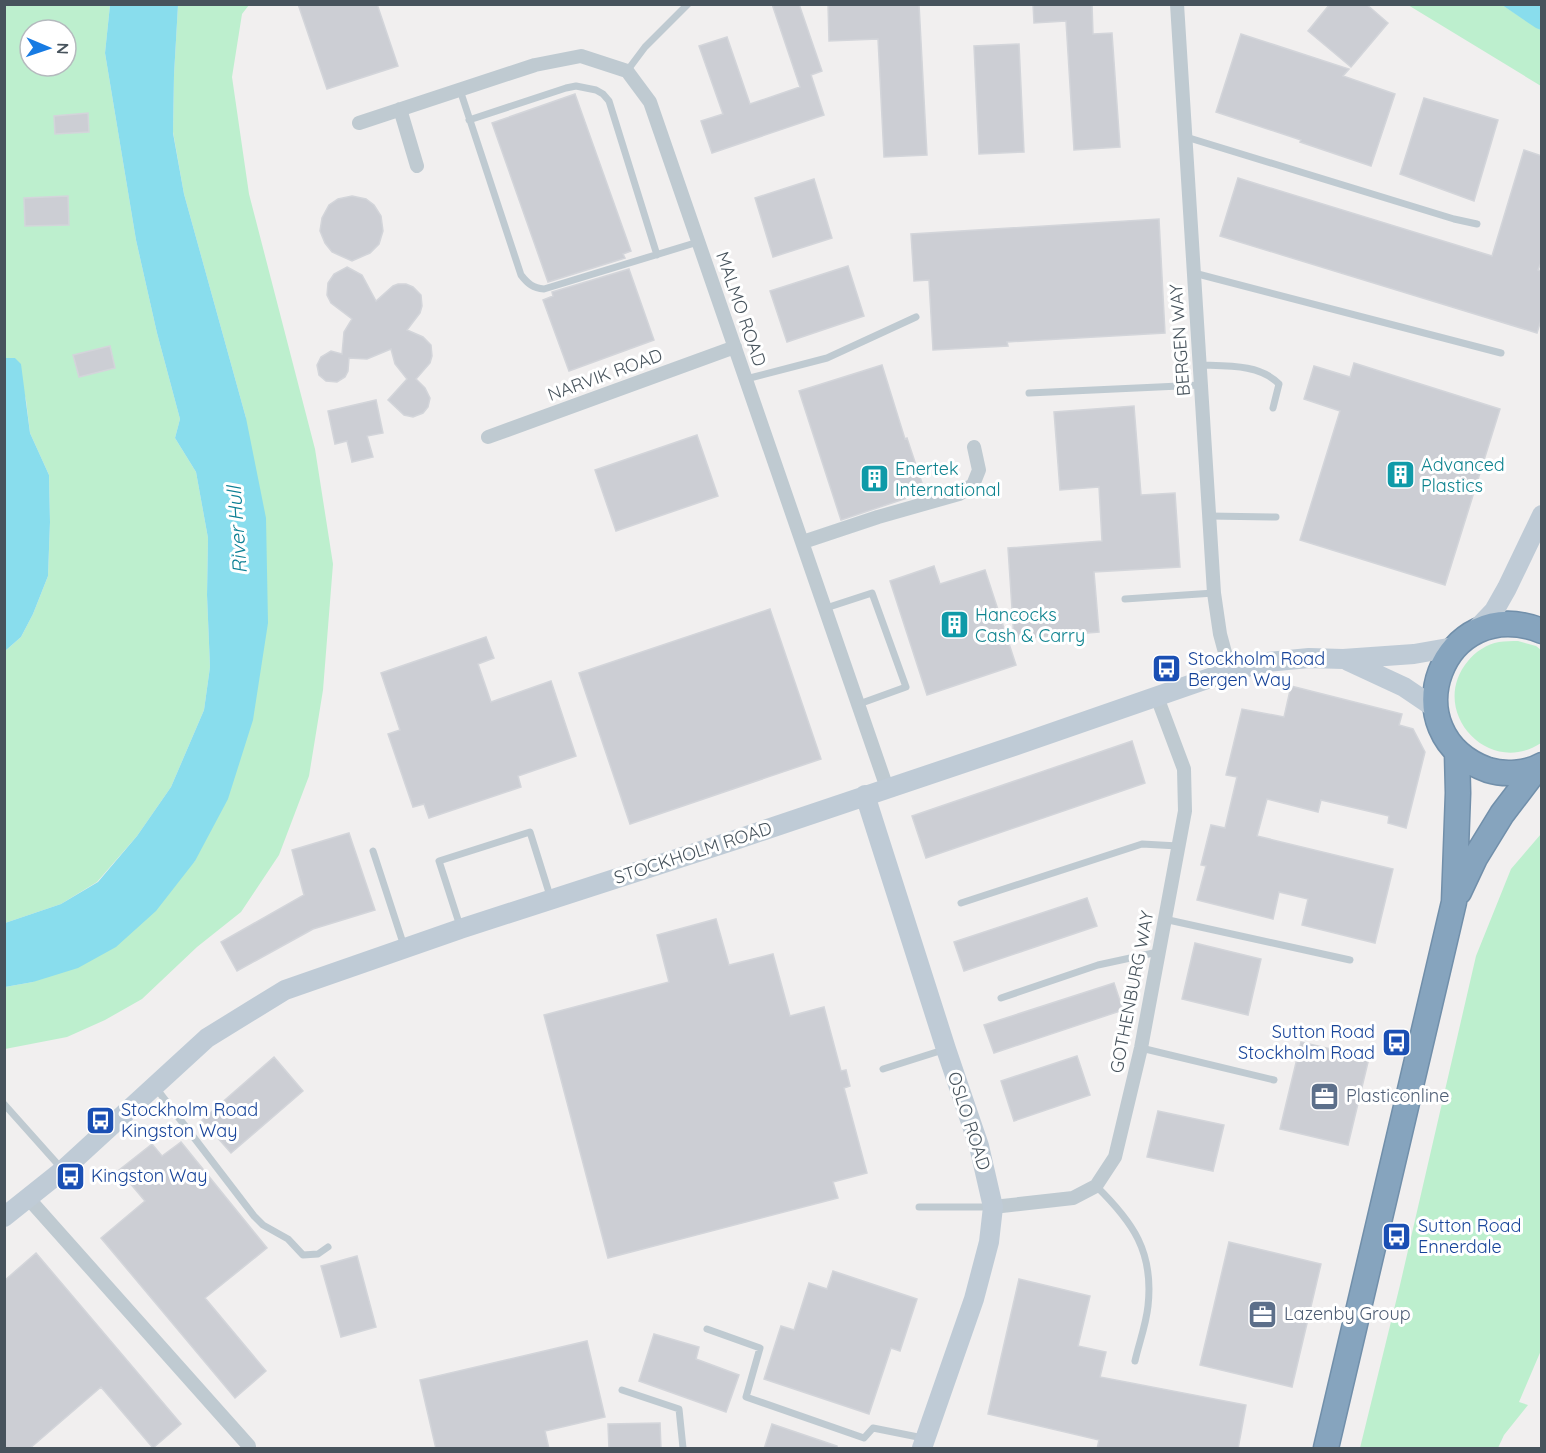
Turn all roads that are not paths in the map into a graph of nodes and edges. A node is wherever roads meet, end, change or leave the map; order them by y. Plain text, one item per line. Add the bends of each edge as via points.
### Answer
1 (688, 4) edge
2 (1177, 4) edge
3 (627, 71) junction
4 (460, 90) junction
5 (400, 109) junction
6 (469, 120) junction
7 (358, 123) dead end
8 (1186, 137) junction
9 (417, 166) dead end
10 (1477, 224) dead end
11 (698, 242) junction
12 (657, 255) junction
13 (1194, 273) junction
14 (916, 317) dead end
15 (735, 347) junction
16 (1501, 353) dead end
17 (1200, 365) junction
18 (746, 379) junction
19 (1201, 385) junction
20 (1029, 393) dead end
21 (1273, 408) dead end
22 (488, 437) dead end
23 (974, 447) dead end
24 (1542, 514) edge
25 (1209, 516) junction
26 (1276, 517) dead end
27 (803, 542) junction
28 (1214, 593) junction
29 (1125, 599) dead end
30 (826, 608) junction
31 (1542, 631) edge
32 (1474, 632) junction
33 (1454, 647) junction
34 (1343, 659) junction
35 (1230, 671) junction
36 (1157, 697) junction
37 (859, 704) junction
38 (1435, 708) junction
39 (1456, 752) junction
40 (1539, 766) edge
41 (887, 788) junction
42 (865, 795) junction
43 (1178, 846) junction
44 (373, 851) dead end
45 (552, 900) junction
46 (1454, 902) junction
47 (961, 903) dead end
48 (1164, 919) junction
49 (460, 929) junction
50 (405, 948) junction
51 (1158, 952) junction
52 (1350, 960) dead end
53 (1001, 998) dead end
54 (1141, 1048) junction
55 (946, 1049) junction
56 (883, 1069) dead end
57 (1274, 1080) dead end
58 (154, 1086) junction
59 (4, 1104) edge
60 (63, 1170) junction
61 (1096, 1186) junction
62 (28, 1198) junction
63 (993, 1207) junction
64 (919, 1208) dead end
65 (4, 1217) edge
66 (328, 1247) dead end
67 (706, 1329) dead end
68 (1135, 1361) dead end
69 (622, 1390) dead end
70 (924, 1443) edge
71 (249, 1446) dead end
72 (683, 1449) edge
73 (1326, 1449) edge

1 - 3 lane
2 - 8 street, BERGEN WAY
3 - 4 street via 581,56 535,65
3 - 11 street, MALMO ROAD via 650,102
4 - 5 street
4 - 6 lane
5 - 7 street
5 - 9 street
6 - 12 lane via 521,274 528,284 544,289
6 - 12 lane via 566,88 586,87 603,94 609,101
8 - 10 lane
8 - 13 street, BERGEN WAY
11 - 12 lane
11 - 15 street, MALMO ROAD
13 - 16 lane
13 - 17 street, BERGEN WAY
14 - 18 lane via 826,358
15 - 18 street, MALMO ROAD
15 - 22 street, NARVIK ROAD
17 - 19 street, BERGEN WAY
17 - 21 lane via 1241,367 1271,375 1279,384
18 - 27 street, MALMO ROAD
19 - 20 lane
19 - 25 street, BERGEN WAY
23 - 27 street via 979,470 973,484 959,494
24 - 32 street via 1494,611
25 - 26 lane
25 - 28 street, BERGEN WAY
27 - 30 street, MALMO ROAD
28 - 29 lane
28 - 35 street, BERGEN WAY
30 - 37 street, MALMO ROAD
30 - 37 lane via 872,593 906,687
31 - 32 highway via 1518,624 1496,624
32 - 33 highway
33 - 34 street, STOCKHOLM ROAD
33 - 38 highway via 1435,686
34 - 35 street, STOCKHOLM ROAD via 1268,662
34 - 38 street via 1404,687
35 - 36 street, STOCKHOLM ROAD
36 - 41 street, STOCKHOLM ROAD
36 - 43 street, GOTHENBURG WAY via 1184,769 1185,811
37 - 41 street, MALMO ROAD
38 - 39 highway via 1442,732
39 - 40 highway via 1494,772 1516,773
39 - 46 highway
40 - 46 highway via 1502,814
41 - 42 street, STOCKHOLM ROAD
42 - 45 street, STOCKHOLM ROAD
42 - 55 street, OSLO ROAD
43 - 47 lane via 1142,844
43 - 48 street, GOTHENBURG WAY
44 - 50 lane
45 - 49 street, STOCKHOLM ROAD
45 - 49 lane via 530,832 439,861
46 - 73 highway
48 - 51 street, GOTHENBURG WAY
48 - 52 lane
49 - 50 street, STOCKHOLM ROAD
50 - 58 street, STOCKHOLM ROAD via 285,990 207,1038
51 - 53 lane via 1098,965
51 - 54 street, GOTHENBURG WAY
54 - 57 lane
54 - 61 street, GOTHENBURG WAY via 1115,1157
55 - 56 lane
55 - 63 street, OSLO ROAD via 979,1146
58 - 60 street, STOCKHOLM ROAD
58 - 66 lane via 263,1225 288,1239 303,1255 318,1254
59 - 60 lane
60 - 62 street, STOCKHOLM ROAD
61 - 63 street via 1073,1198
61 - 68 lane via 1131,1225 1145,1258 1148,1308
62 - 65 street, STOCKHOLM ROAD
62 - 71 street
63 - 64 lane
63 - 70 street, OSLO ROAD via 989,1242 974,1299
67 - 70 lane via 760,1348 746,1397 864,1438 873,1428
69 - 72 lane via 680,1409

